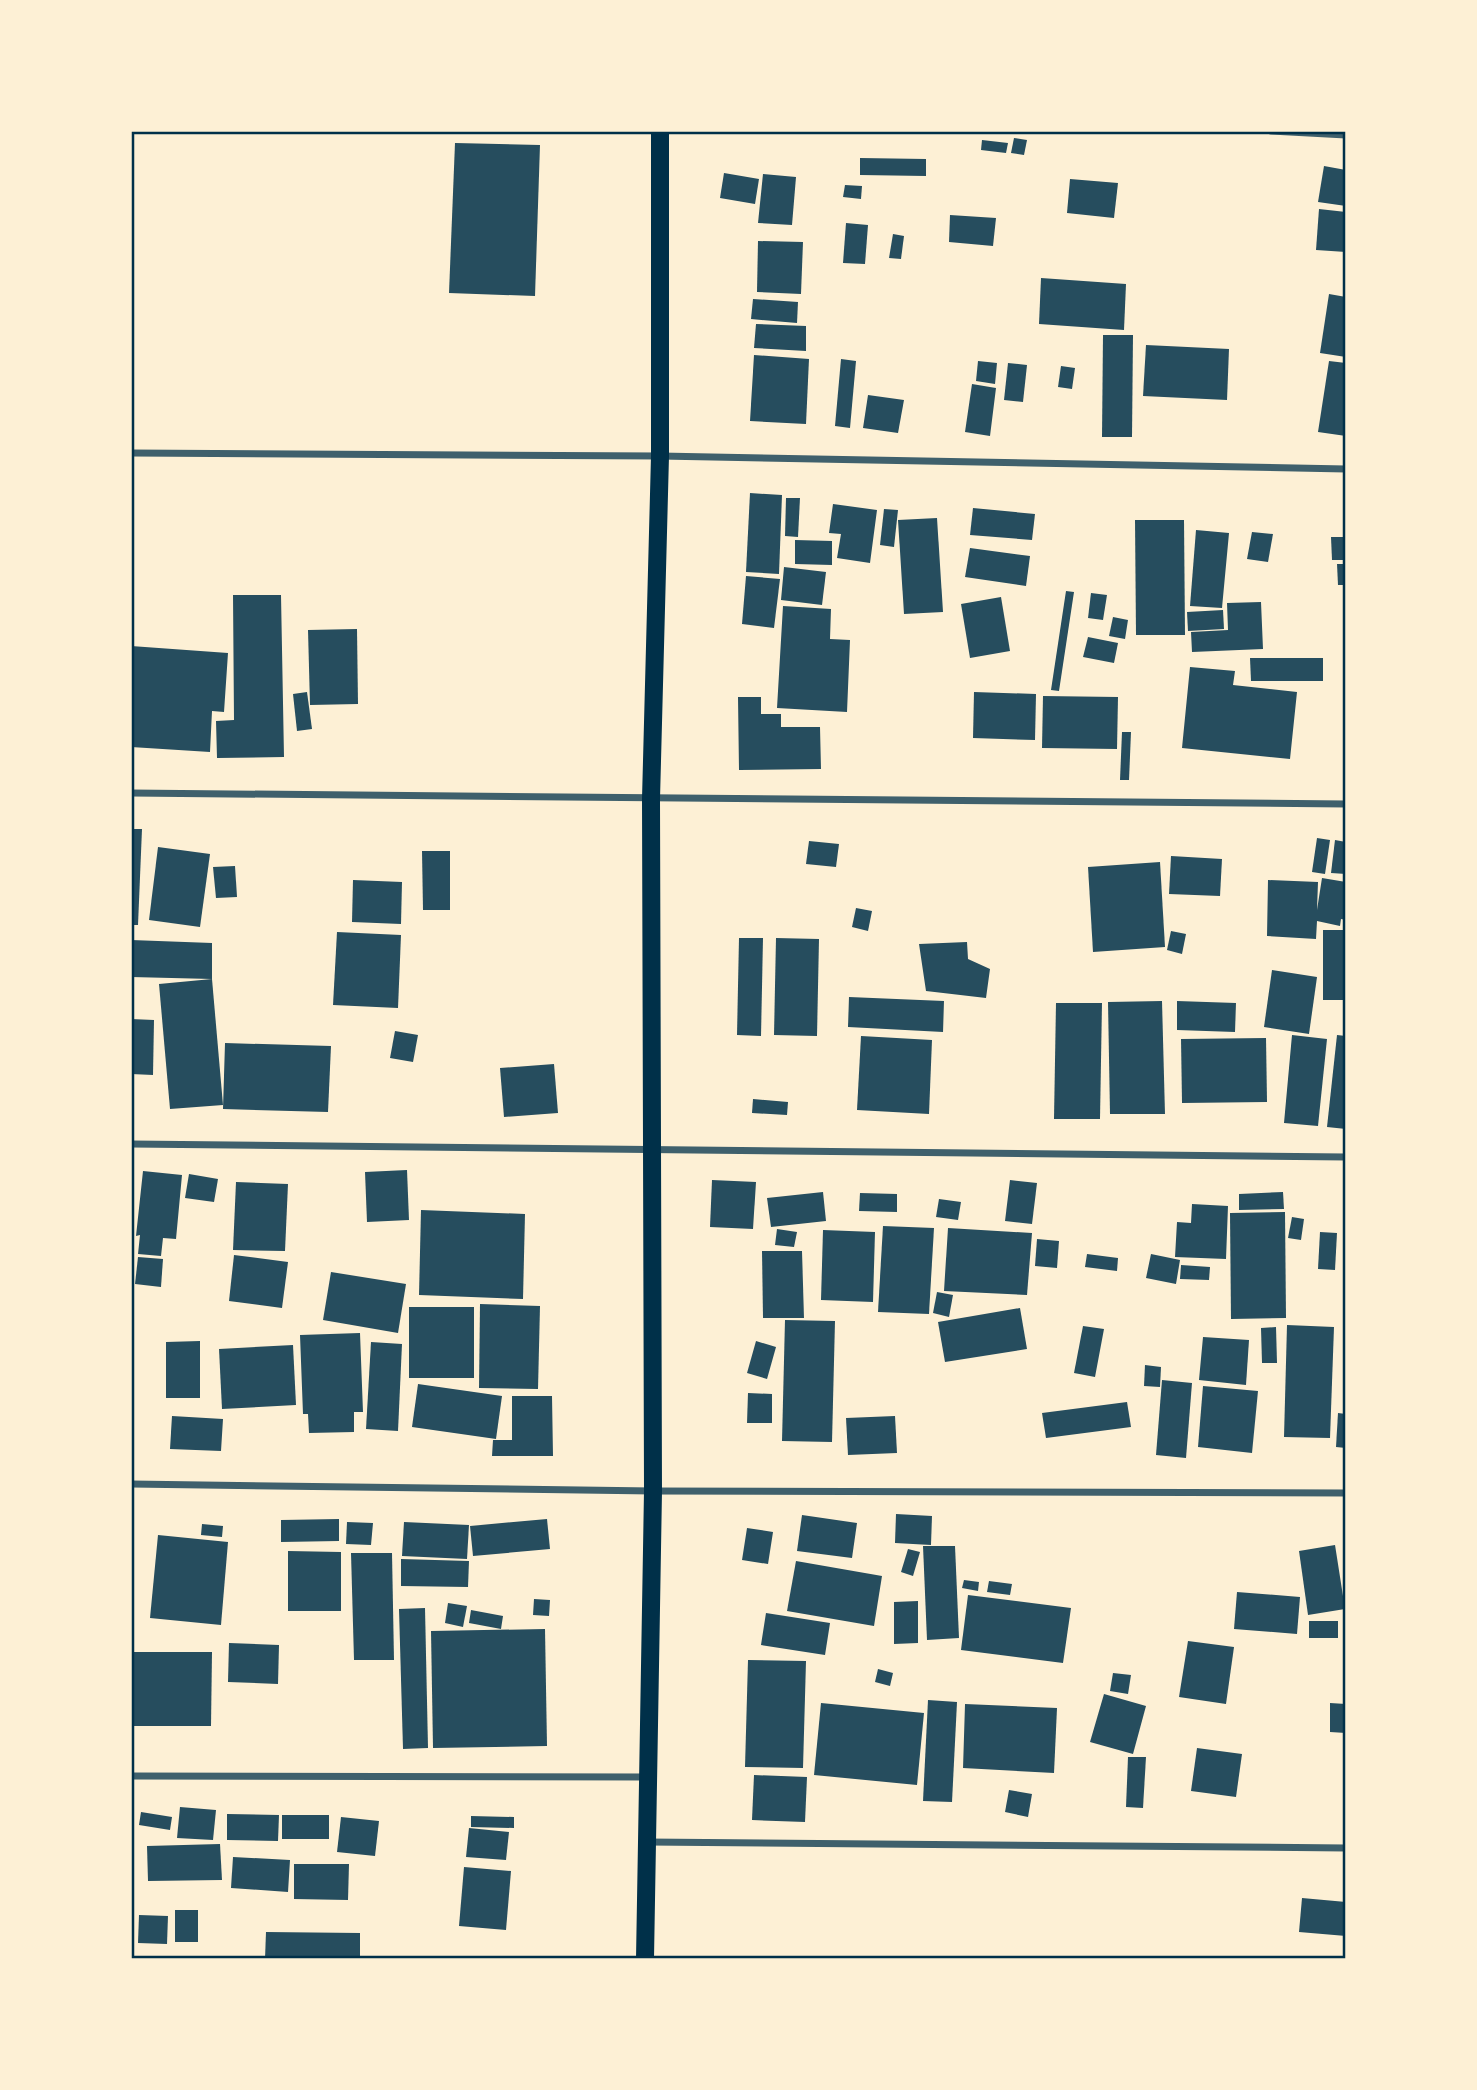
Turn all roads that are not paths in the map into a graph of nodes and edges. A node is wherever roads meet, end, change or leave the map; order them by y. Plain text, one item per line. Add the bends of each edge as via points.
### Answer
1 (660, 131) edge
2 (1271, 131) edge
3 (1346, 135) edge
4 (131, 453) edge
5 (660, 456) junction
6 (1346, 468) edge
7 (131, 793) edge
8 (651, 799) junction
9 (1346, 804) edge
10 (131, 1144) edge
11 (652, 1149) junction
12 (1346, 1157) edge
13 (131, 1484) edge
14 (653, 1491) junction
15 (1346, 1493) edge
16 (131, 1776) edge
17 (647, 1777) junction
18 (647, 1842) junction
19 (1346, 1848) edge
20 (645, 1959) edge

1 - 5 main road
2 - 3 street
4 - 5 street
5 - 6 street
5 - 8 main road
7 - 8 street
8 - 9 street
8 - 11 main road
10 - 11 street
11 - 12 street
11 - 14 main road
13 - 14 street
14 - 15 street
14 - 17 main road
16 - 17 street
17 - 18 main road
18 - 19 street
18 - 20 main road

